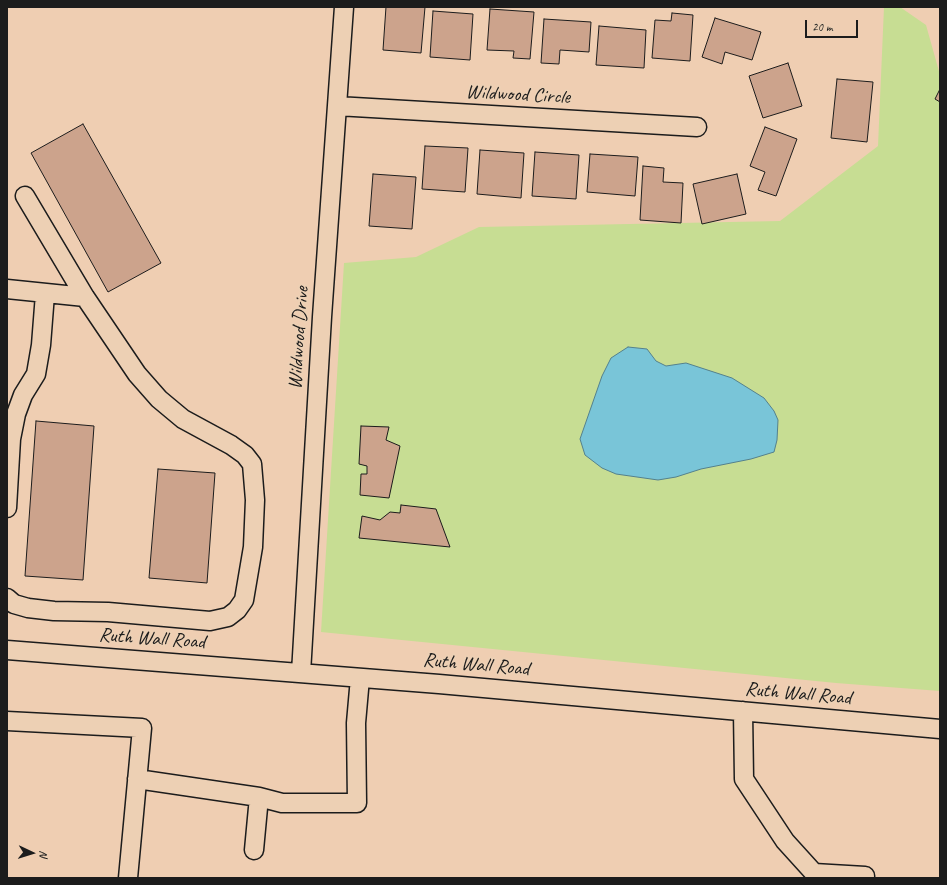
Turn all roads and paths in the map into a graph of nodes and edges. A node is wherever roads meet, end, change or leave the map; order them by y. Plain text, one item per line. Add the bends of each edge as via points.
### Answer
1 (344, 7) edge
2 (337, 106) junction
3 (697, 127) dead end
4 (25, 196) dead end
5 (7, 289) edge
6 (45, 294) junction
7 (85, 297) junction
8 (7, 508) edge
9 (7, 598) edge
10 (7, 650) edge
11 (301, 673) junction
12 (360, 678) junction
13 (744, 711) junction
14 (7, 721) edge
15 (940, 729) edge
16 (137, 779) junction
17 (259, 797) junction
18 (254, 850) dead end
19 (836, 876) edge
20 (866, 876) dead end
21 (128, 878) edge

1 - 2 street, Wildwood Drive
2 - 3 street, Wildwood Circle
2 - 11 street, Wildwood Drive
4 - 7 street
5 - 6 street
6 - 7 street
6 - 8 street via 36,374 23,395 11,439
7 - 9 street via 137,374 159,399 183,419 231,444 252,464 255,500 253,540 244,600 228,617 210,621 108,612 54,611 28,608 14,604
10 - 11 street, Ruth Wall Road
11 - 12 street, Ruth Wall Road
12 - 13 street, Ruth Wall Road
12 - 17 street via 356,723 357,803 282,803
13 - 15 street, Ruth Wall Road
13 - 19 street via 744,779 785,841 814,873
14 - 16 street via 142,728
16 - 17 street
16 - 21 street
17 - 18 street
19 - 20 street

